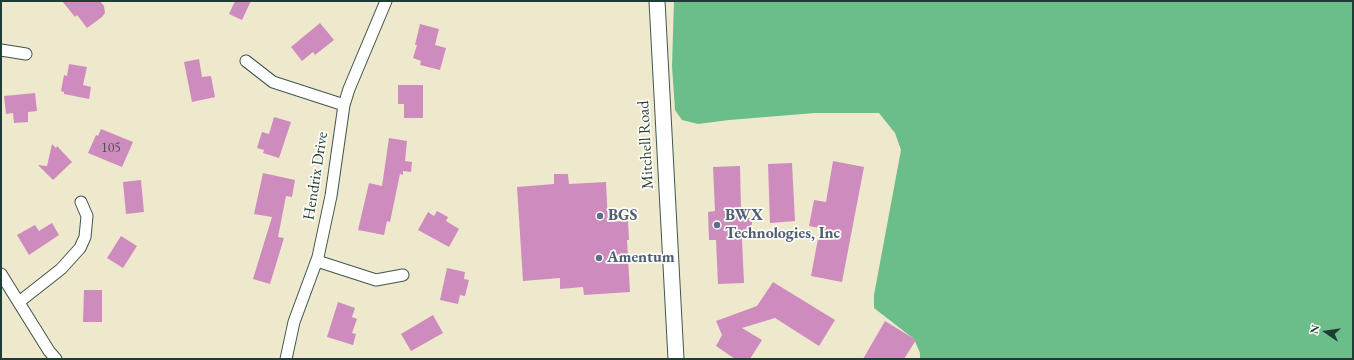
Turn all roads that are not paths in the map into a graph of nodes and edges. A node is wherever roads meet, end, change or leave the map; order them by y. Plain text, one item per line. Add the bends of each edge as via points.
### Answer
1 (386, 1) edge
2 (657, 1) edge
3 (1, 50) edge
4 (26, 54) dead end
5 (246, 61) dead end
6 (344, 105) junction
7 (81, 202) dead end
8 (317, 261) junction
9 (1, 274) edge
10 (403, 276) dead end
11 (19, 302) junction
12 (56, 359) edge
13 (286, 359) edge
14 (676, 359) edge

1 - 6 street, Hendrix Drive
2 - 14 street, Mitchell Road
3 - 4 street
5 - 6 street via 273,82
6 - 8 street, Hendrix Drive via 331,196
7 - 11 street via 88,216 85,237 80,248 61,269
8 - 10 street via 376,280
8 - 13 street, Hendrix Drive via 294,322
9 - 11 street
11 - 12 street

